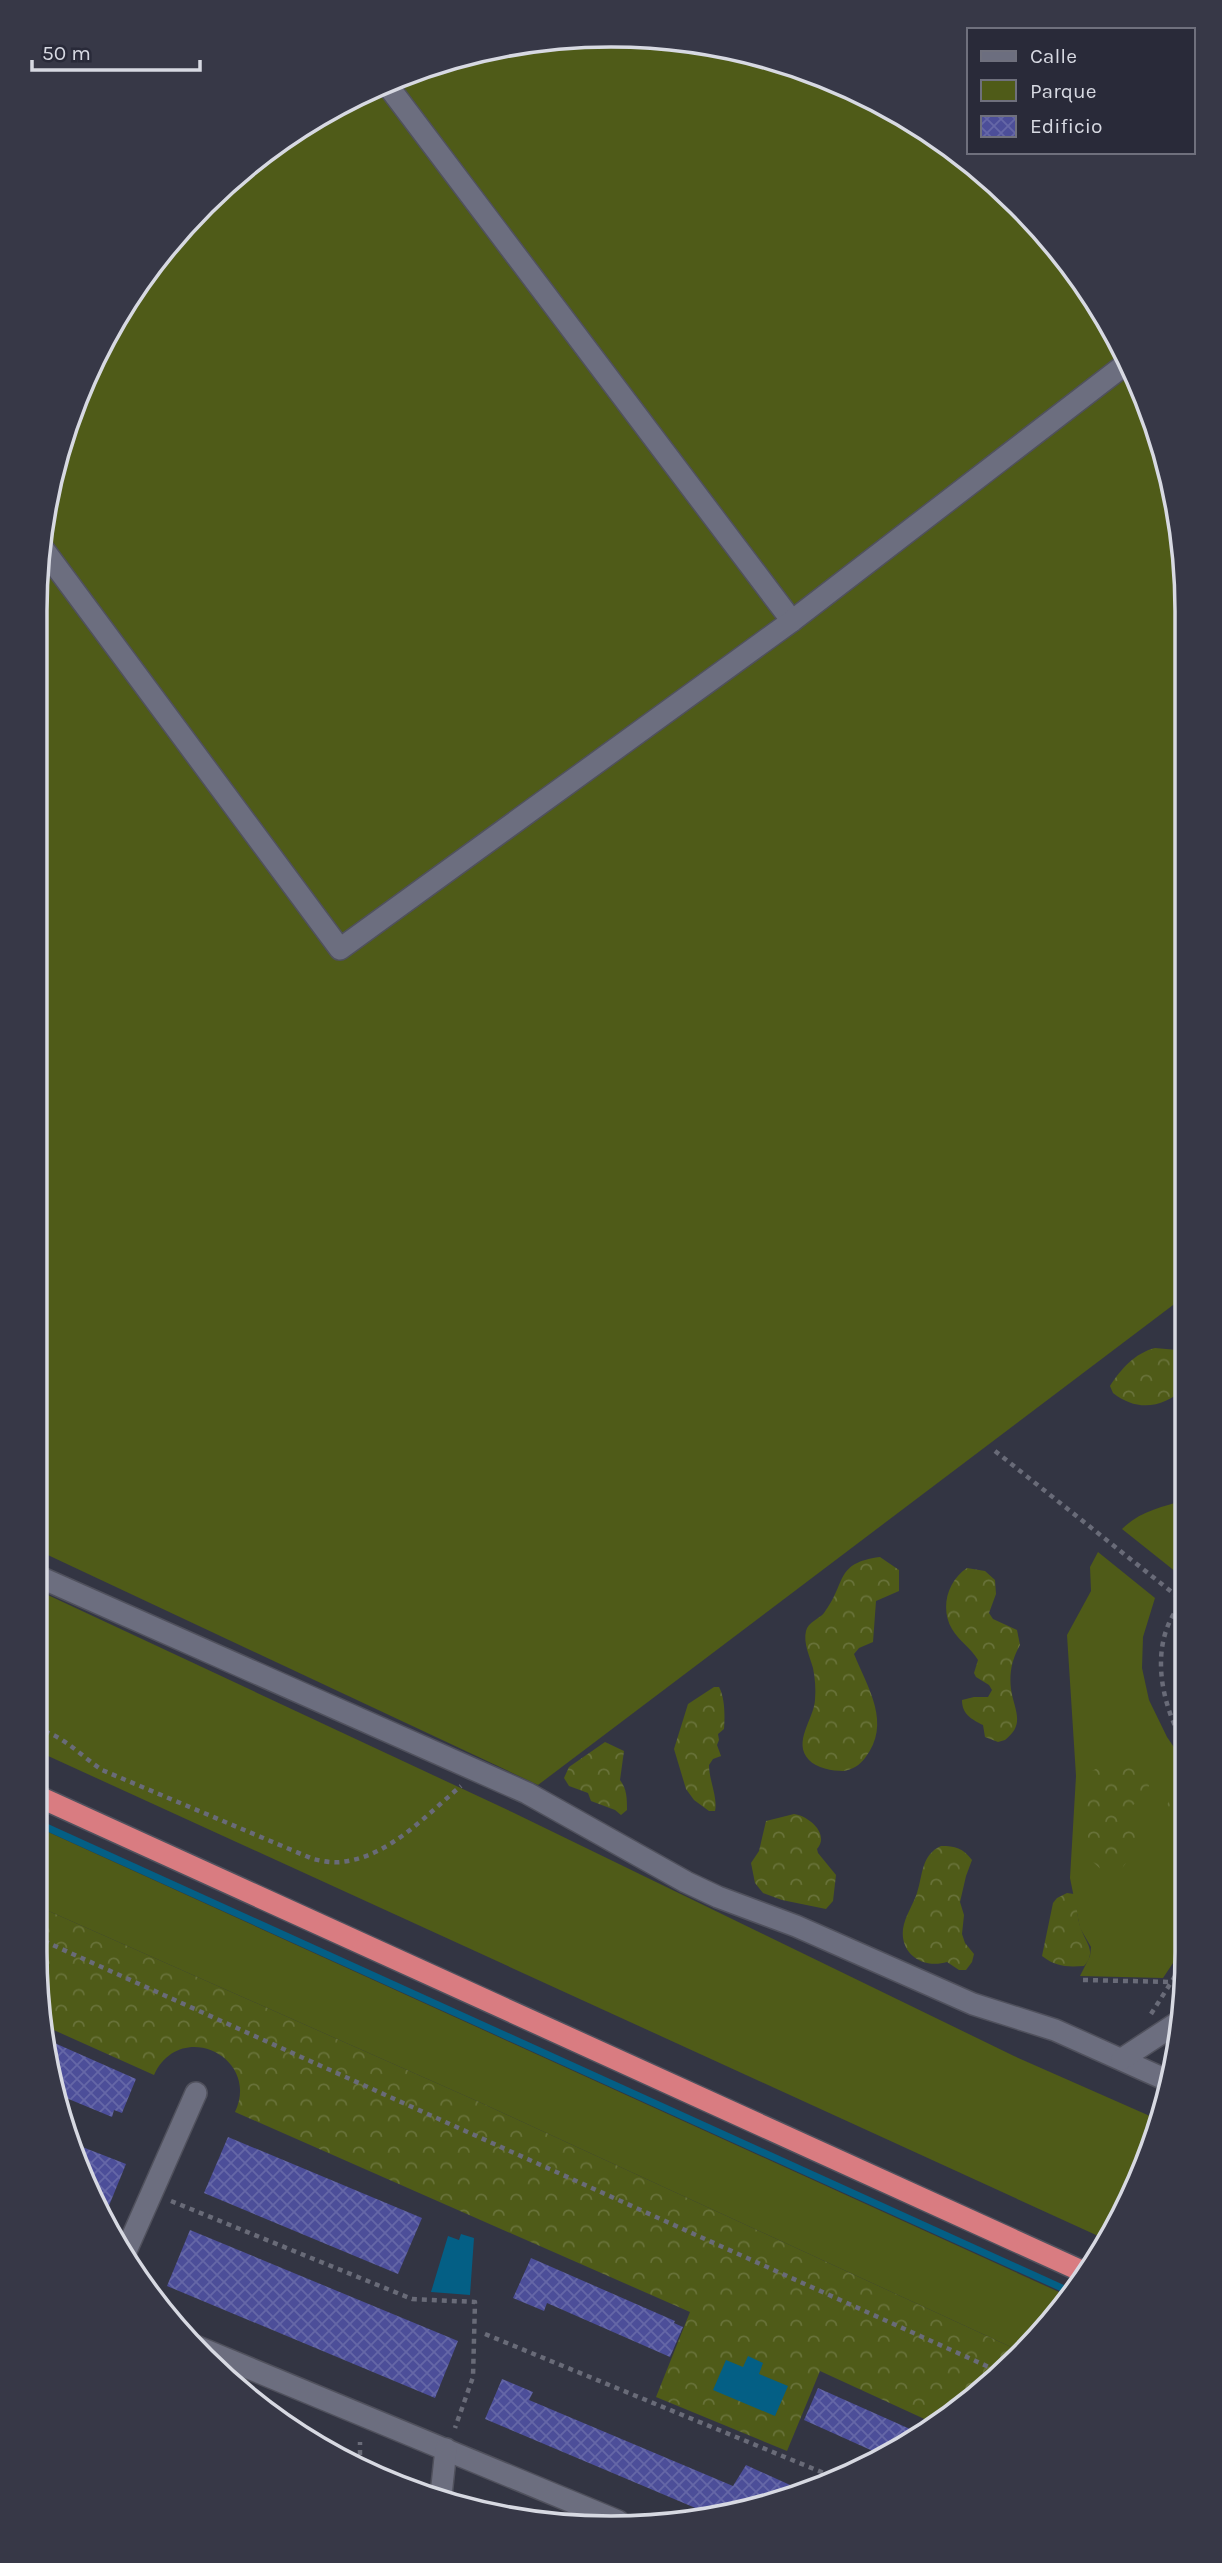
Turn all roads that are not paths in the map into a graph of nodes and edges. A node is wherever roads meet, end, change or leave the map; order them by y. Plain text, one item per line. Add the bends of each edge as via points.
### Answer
1 (392, 91) edge
2 (1120, 369) edge
3 (50, 559) edge
4 (792, 621) junction
5 (47, 1580) edge
6 (47, 1800) edge
7 (1170, 2028) edge
8 (1122, 2059) junction
9 (1161, 2077) edge
10 (196, 2093) dead end
11 (129, 2244) edge
12 (1077, 2269) edge
13 (214, 2353) edge
14 (446, 2449) junction
15 (442, 2490) edge
16 (606, 2516) edge

1 - 4 street
2 - 4 street
3 - 4 street via 340,948
5 - 8 street via 527,1793 718,1897 949,1994 1055,2030
6 - 12 highway
7 - 8 street
8 - 9 street
10 - 11 street
13 - 14 street
14 - 15 street
14 - 16 street

